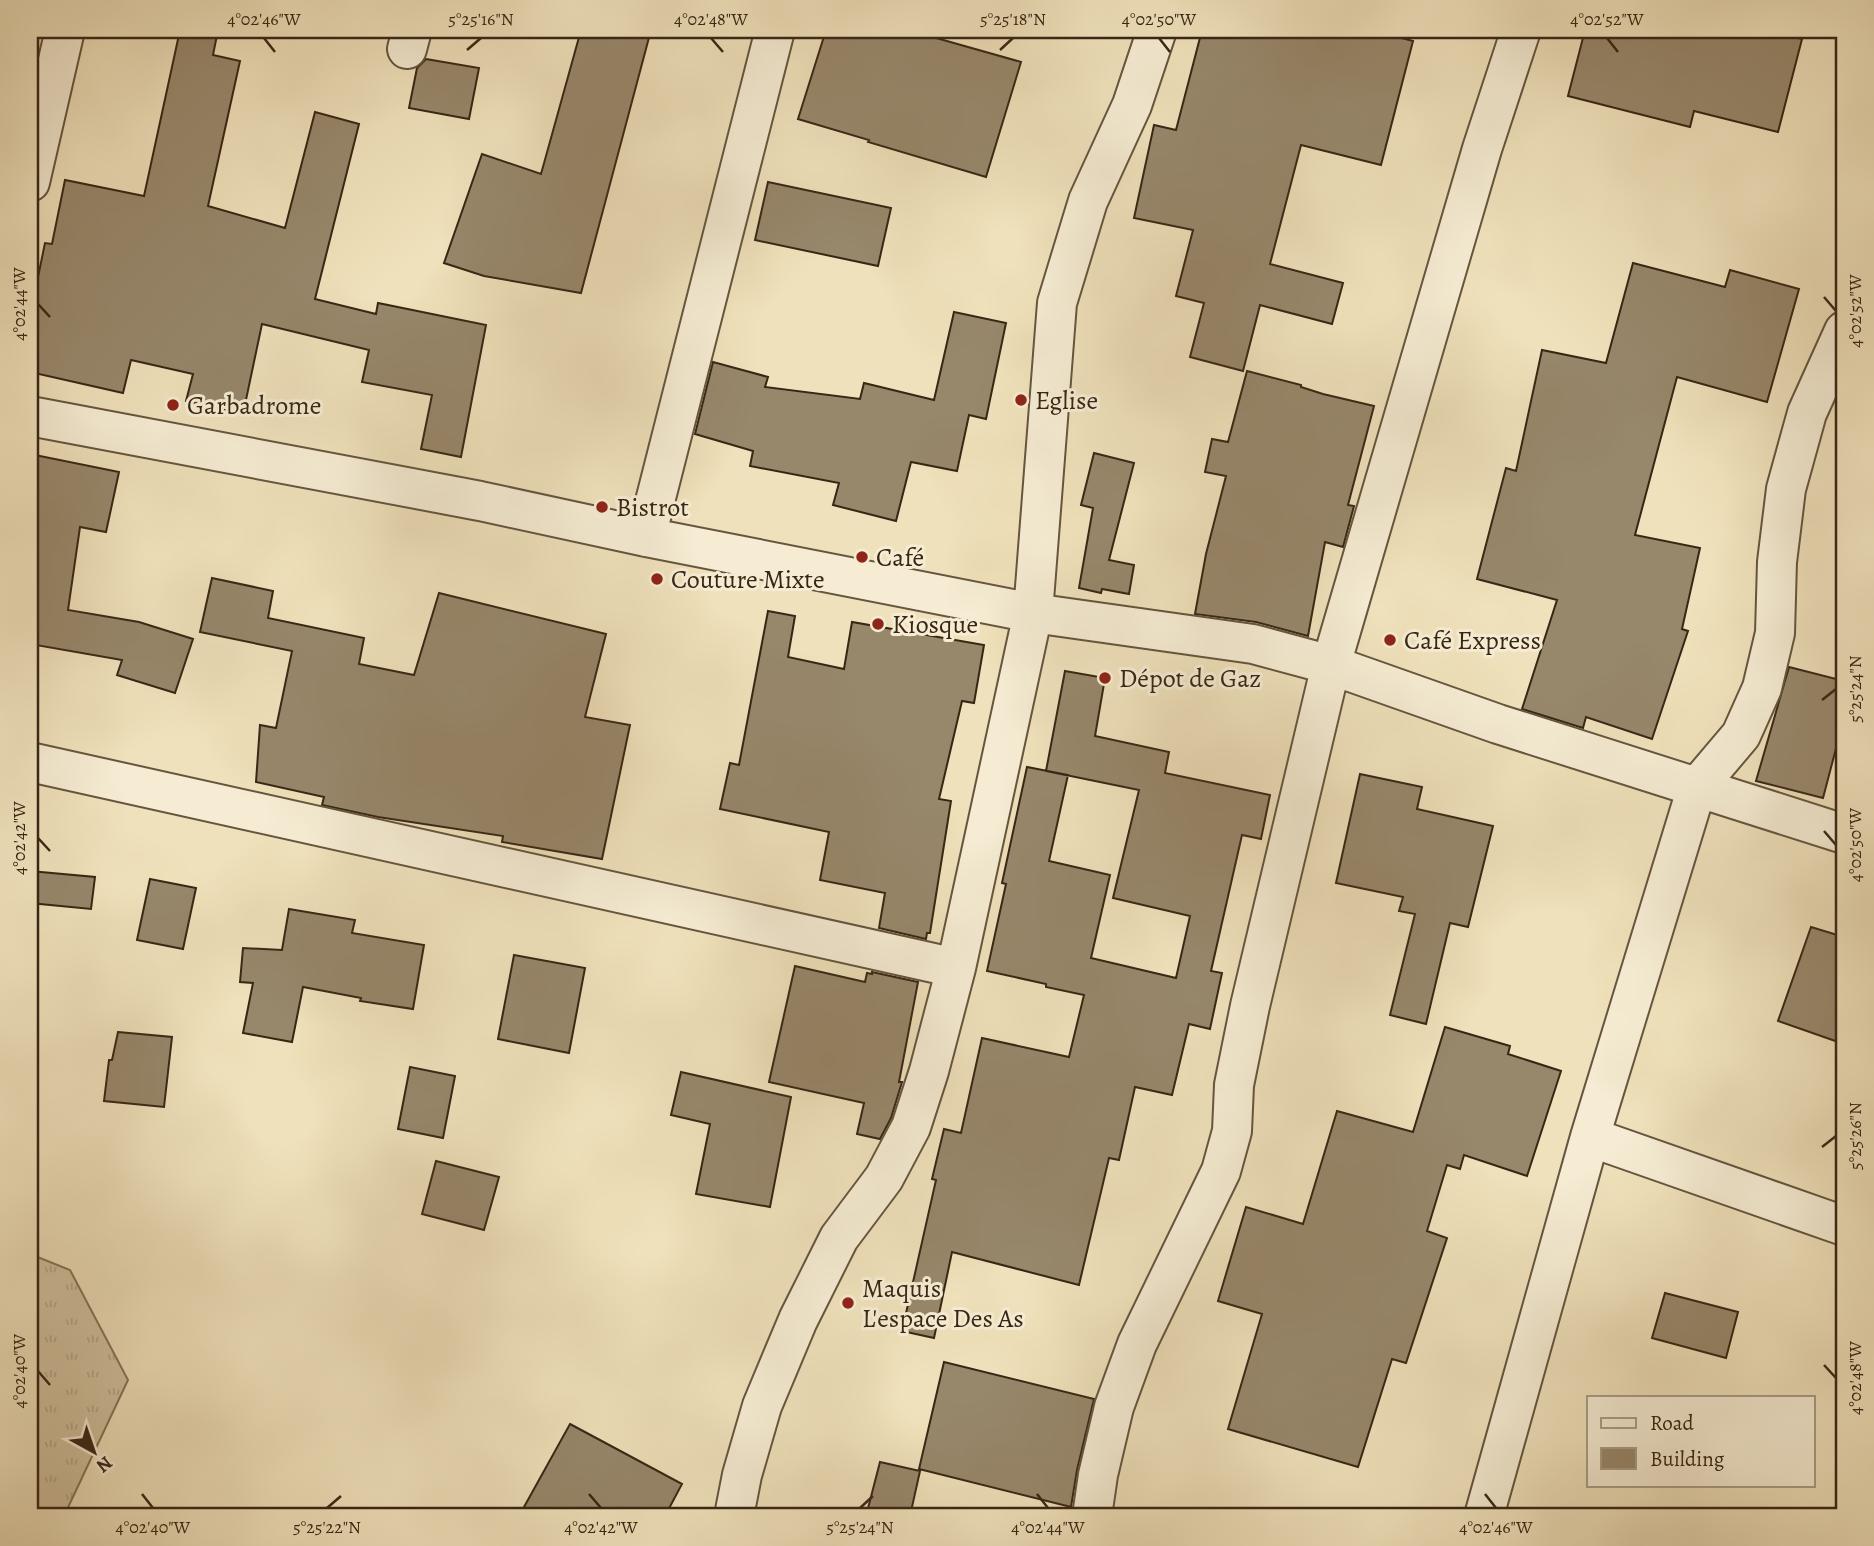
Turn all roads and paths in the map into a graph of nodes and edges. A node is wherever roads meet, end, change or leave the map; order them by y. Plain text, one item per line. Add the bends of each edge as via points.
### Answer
1 (65, 30) edge
2 (775, 30) edge
3 (1157, 30) edge
4 (1521, 30) edge
5 (30, 182) edge
6 (1844, 331) edge
7 (30, 416) edge
8 (646, 537) junction
9 (1033, 612) junction
10 (1331, 664) junction
11 (30, 762) edge
12 (1697, 787) junction
13 (1844, 834) edge
14 (956, 968) junction
15 (1590, 1136) junction
16 (1844, 1226) edge
17 (734, 1516) edge
18 (1092, 1516) edge
19 (1484, 1516) edge

1 - 5 street
2 - 8 street
3 - 9 street via 1132,105 1088,201 1057,303
4 - 10 street
6 - 12 street via 1807,413 1786,489 1774,633 1762,688 1741,735
7 - 8 street
8 - 9 street
9 - 10 street via 1253,644
9 - 14 street
10 - 12 street via 1498,724
10 - 18 street via 1250,1006 1234,1085 1232,1131 1221,1171 1132,1356 1114,1407
11 - 14 street
12 - 13 street
12 - 15 street
14 - 17 street via 911,1127 884,1178 839,1238 798,1320 762,1406
15 - 16 street
15 - 19 street

